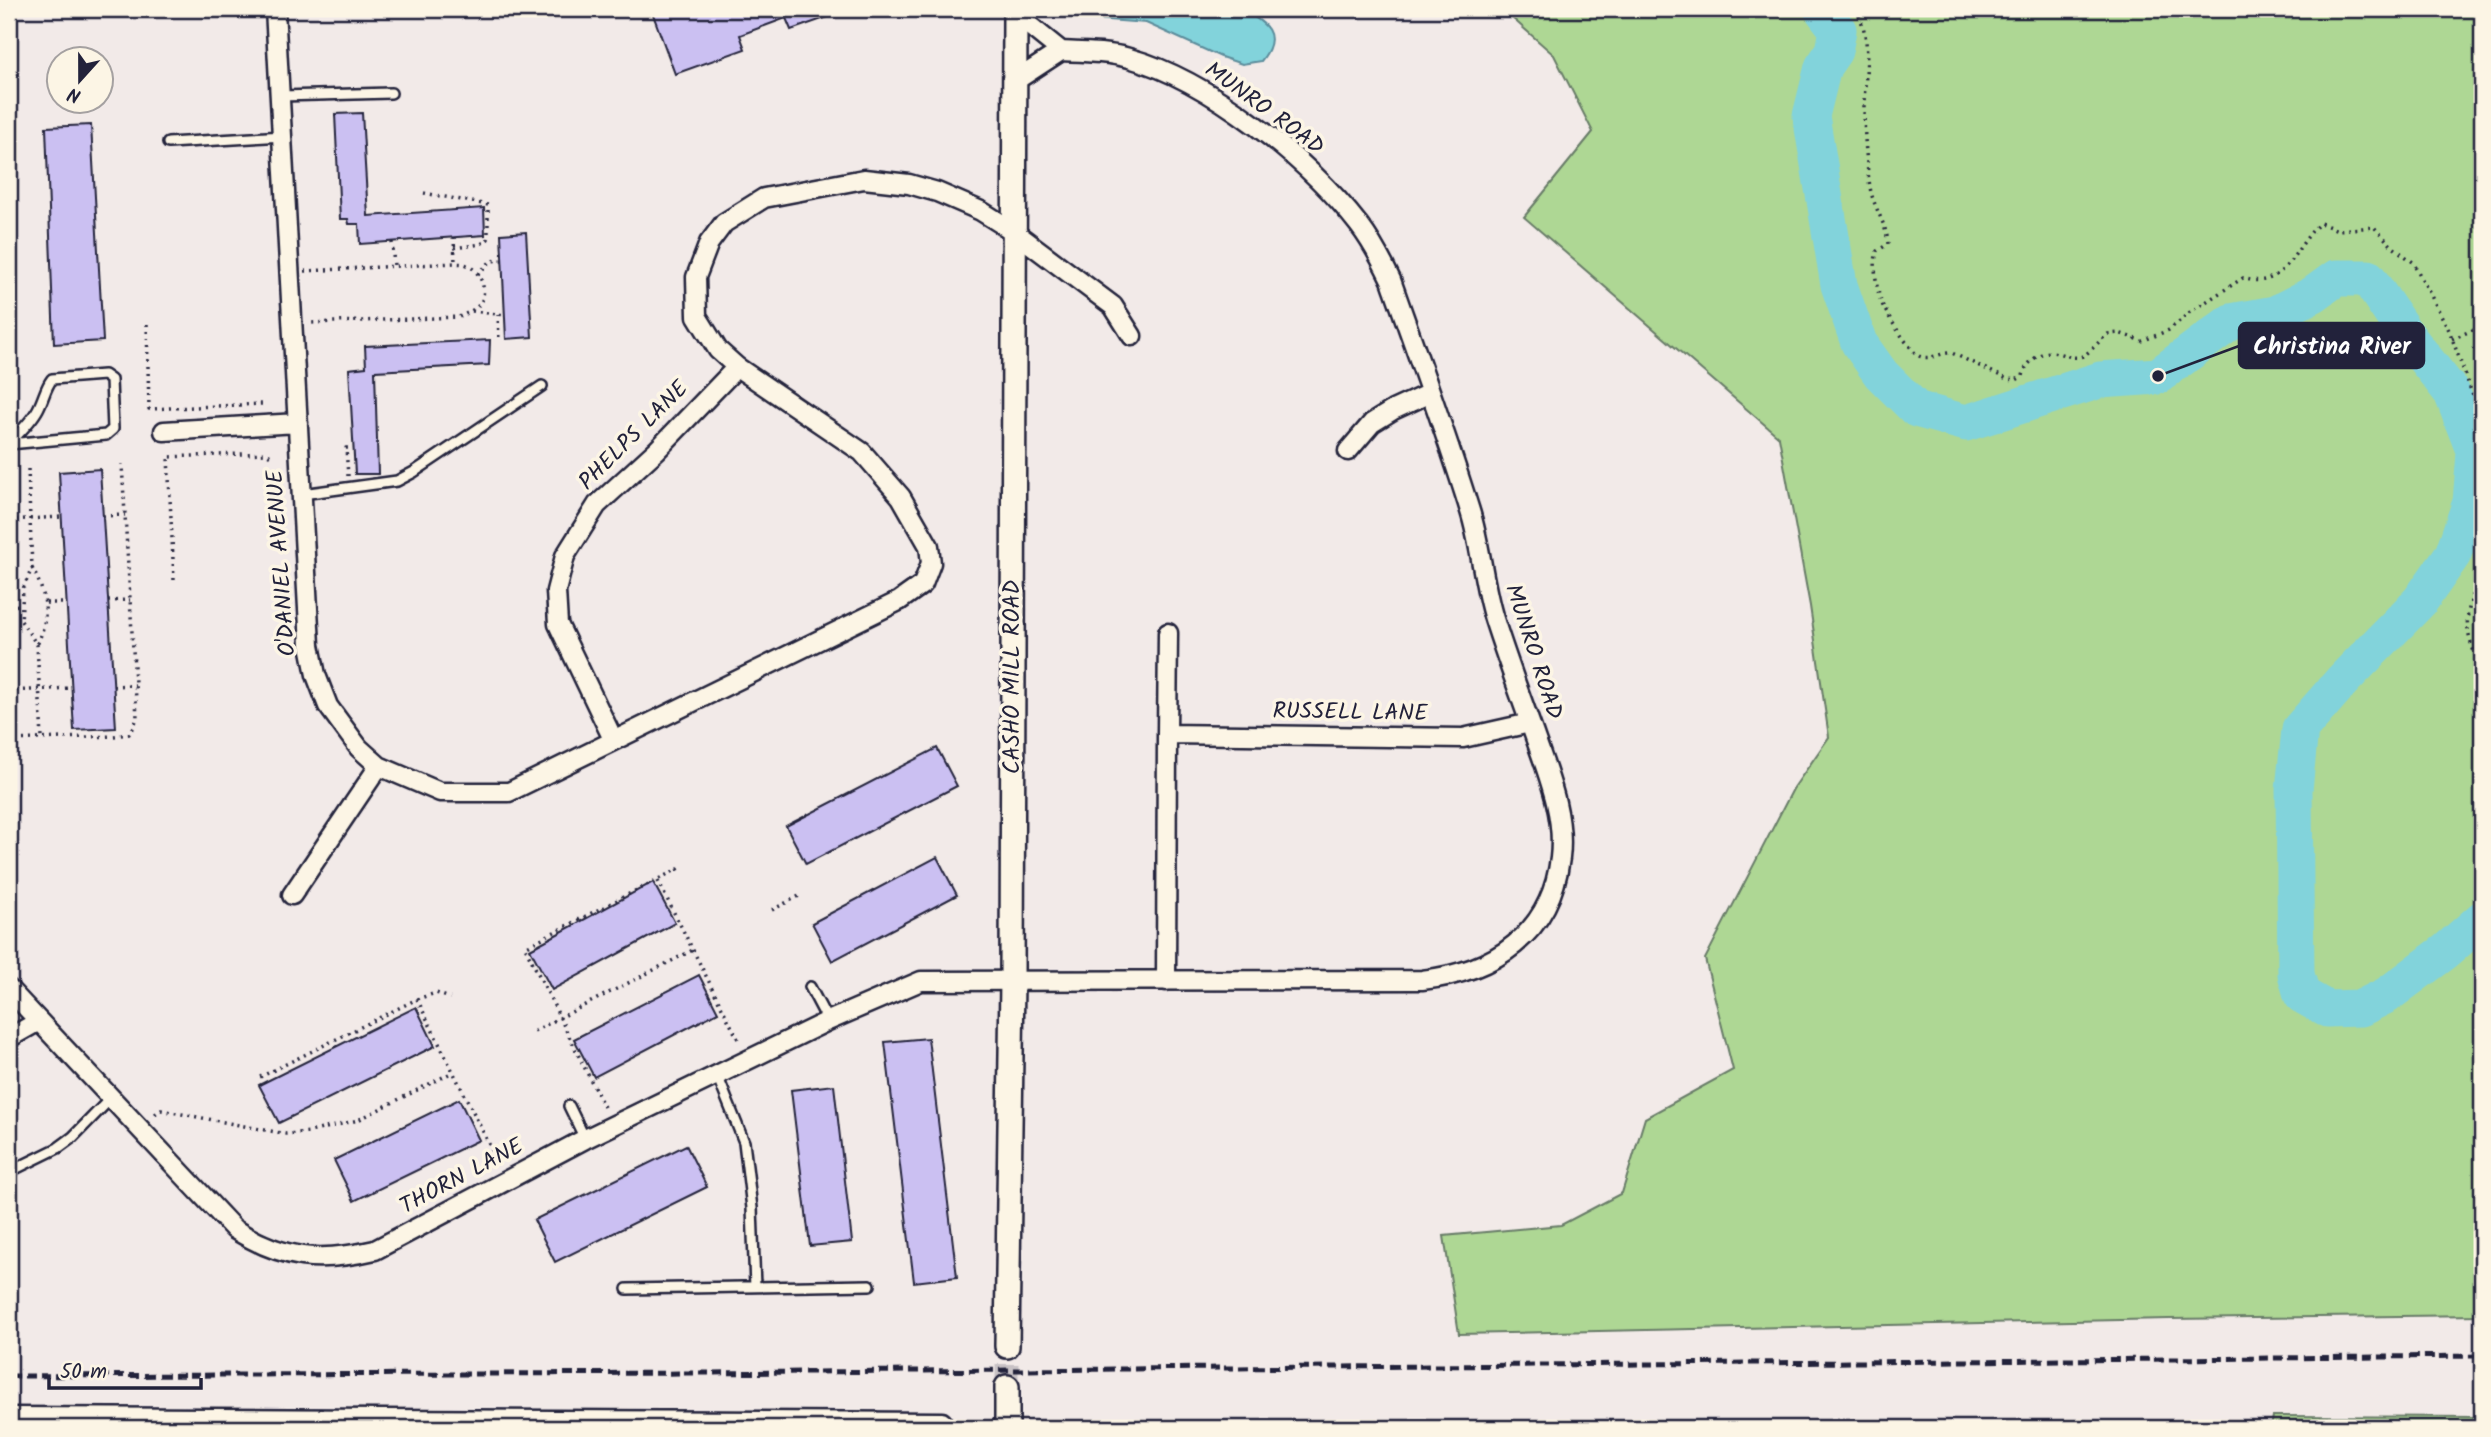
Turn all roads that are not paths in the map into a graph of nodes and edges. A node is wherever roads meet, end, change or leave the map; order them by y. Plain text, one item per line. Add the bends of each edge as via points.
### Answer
1 (275, 9) edge
2 (1015, 12) edge
3 (1061, 51) junction
4 (1015, 81) junction
5 (391, 93) dead end
6 (281, 96) junction
7 (283, 136) junction
8 (168, 143) dead end
9 (1013, 231) junction
10 (1132, 336) dead end
11 (737, 367) junction
12 (542, 386) dead end
13 (1430, 393) junction
14 (298, 423) junction
15 (164, 431) dead end
16 (9, 444) edge
17 (1348, 451) dead end
18 (302, 494) junction
19 (1168, 633) dead end
20 (1530, 723) junction
21 (1167, 734) junction
22 (614, 739) junction
23 (379, 765) junction
24 (292, 895) dead end
25 (1012, 981) junction
26 (1166, 981) junction
27 (810, 987) dead end
28 (9, 989) edge
29 (39, 1021) junction
30 (828, 1021) junction
31 (9, 1038) edge
32 (717, 1075) junction
33 (111, 1098) junction
34 (569, 1106) dead end
35 (584, 1139) junction
36 (9, 1172) edge
37 (870, 1285) dead end
38 (754, 1287) junction
39 (626, 1289) dead end
40 (1007, 1346) tunnel mouth
41 (1007, 1387) tunnel mouth
42 (9, 1417) edge
43 (942, 1422) dead end
44 (69, 1423) edge
45 (197, 1423) edge
46 (328, 1423) edge
47 (455, 1423) edge
48 (585, 1424) edge
49 (707, 1424) edge
50 (1007, 1428) edge

1 - 6 street, O'DANIEL AVENUE
2 - 3 street
2 - 4 street, CASHO MILL ROAD
3 - 4 street
3 - 13 street, MUNRO ROAD via 1100,52 1161,69 1218,100 1307,169 1337,198 1379,255
4 - 9 street, CASHO MILL ROAD
5 - 6 lane
6 - 7 street, O'DANIEL AVENUE
7 - 8 lane
7 - 14 street, O'DANIEL AVENUE
9 - 10 street via 1113,306
9 - 11 street via 937,192 887,180 864,179 764,198 724,223 709,243 696,277 697,316 718,350
9 - 25 street, CASHO MILL ROAD
11 - 22 street, PHELPS LANE via 597,505 565,556 556,591 558,624
11 - 22 street, O'DANIEL AVENUE via 862,452 901,497 929,546 931,564 923,584 899,601
12 - 18 lane via 397,481
13 - 17 street via 1372,423
13 - 20 street, MUNRO ROAD via 1470,513 1494,619
14 - 15 street
14 - 18 street, O'DANIEL AVENUE
16 - 16 lane via 106,435 113,429 111,380 104,374 52,379 38,409
18 - 23 street, O'DANIEL AVENUE via 310,645 316,675 343,729
19 - 21 street
20 - 21 street, RUSSELL LANE via 1464,738
20 - 26 street, MUNRO ROAD via 1555,797 1560,858 1546,904 1533,925 1497,958 1451,977 1422,980
21 - 26 street
22 - 23 street, O'DANIEL AVENUE via 509,792 440,792
23 - 24 street
25 - 26 street, MUNRO ROAD
25 - 30 street, THORN LANE via 921,981
25 - 40 street, CASHO MILL ROAD
27 - 30 lane
28 - 29 street, THORN LANE
29 - 31 street
29 - 33 street, THORN LANE
30 - 32 street, THORN LANE
32 - 35 street, THORN LANE
32 - 38 lane via 744,1142
33 - 35 street, THORN LANE via 234,1228 256,1243 316,1259 375,1250
33 - 36 lane via 73,1138
34 - 35 lane
37 - 38 lane
38 - 39 lane
41 - 50 street
42 - 44 street
43 - 49 street
44 - 45 street
45 - 46 street
46 - 47 street
47 - 48 street
48 - 49 street

